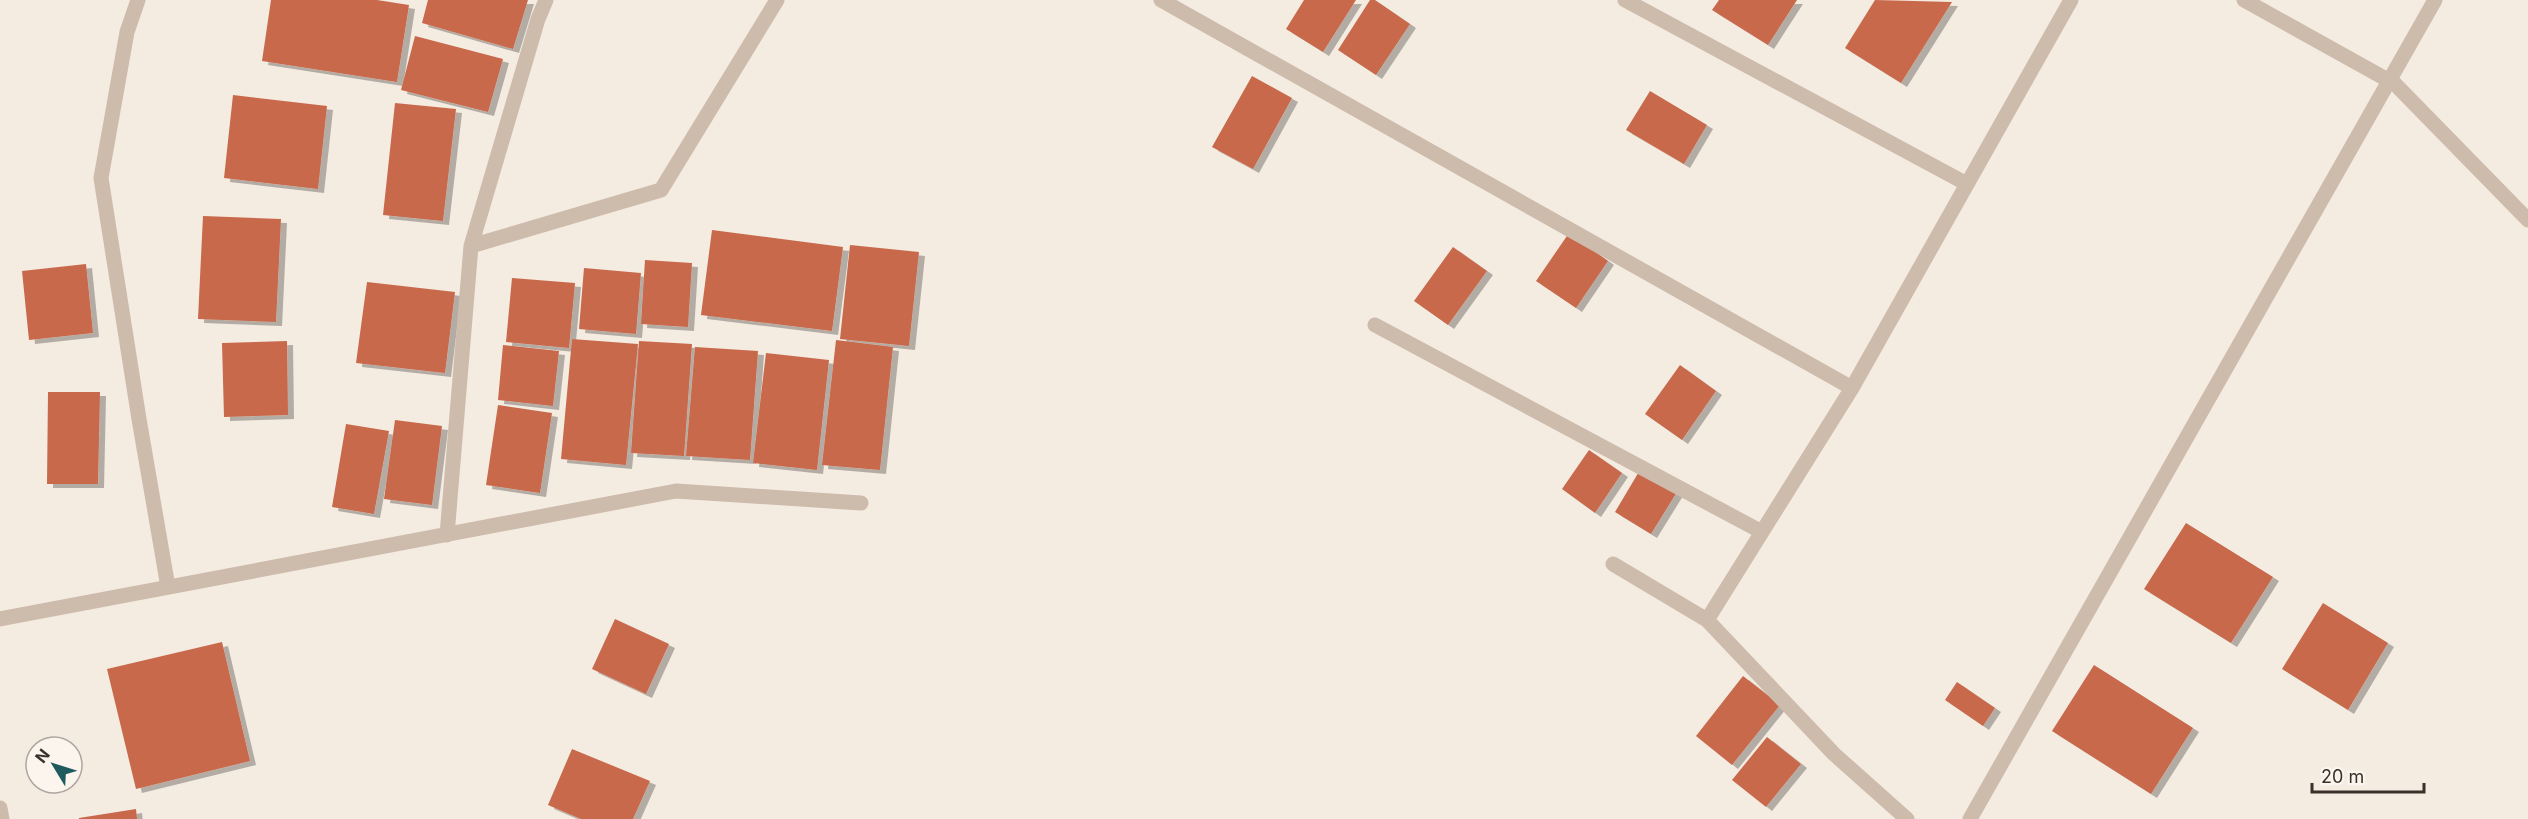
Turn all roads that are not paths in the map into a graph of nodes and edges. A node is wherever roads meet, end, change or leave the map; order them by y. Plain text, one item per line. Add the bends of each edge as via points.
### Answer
1 (138, 0) edge
2 (546, 0) edge
3 (777, 0) edge
4 (1161, 0) edge
5 (1625, 0) edge
6 (2071, 0) edge
7 (2244, 0) edge
8 (2435, 0) edge
9 (2388, 81) junction
10 (1967, 184) junction
11 (2528, 220) edge
12 (471, 246) junction
13 (1375, 325) dead end
14 (1852, 388) junction
15 (861, 503) dead end
16 (1762, 532) junction
17 (447, 535) junction
18 (1613, 564) dead end
19 (168, 587) junction
20 (0, 619) edge
21 (1707, 620) junction
22 (0, 808) edge
23 (2, 819) edge
24 (1907, 819) edge
25 (1970, 819) edge

1 - 19 street via 127,32 101,178
2 - 12 street
3 - 12 street via 662,190
4 - 14 street
5 - 10 street
6 - 10 street
7 - 9 street
8 - 9 street
9 - 11 street
9 - 25 street
10 - 14 street
12 - 17 street
13 - 16 street
14 - 16 street
15 - 17 street via 676,491
16 - 21 street
17 - 19 street
18 - 21 street
19 - 20 street
21 - 24 street via 1834,754
22 - 23 street

